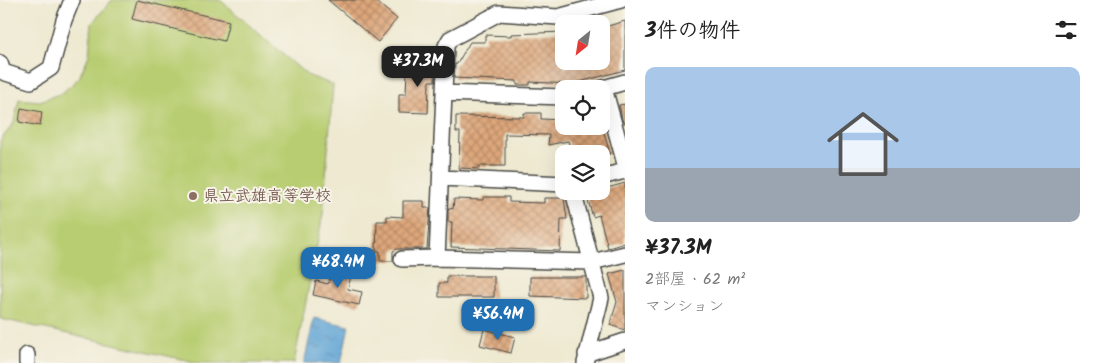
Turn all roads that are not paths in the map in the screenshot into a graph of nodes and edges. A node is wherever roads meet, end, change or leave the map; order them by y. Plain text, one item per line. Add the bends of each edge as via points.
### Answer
1 (72, 0) edge
2 (621, 0) edge
3 (0, 63) edge
4 (625, 82) edge
5 (610, 86) edge
6 (444, 93) junction
7 (555, 97) edge
8 (610, 114) edge
9 (625, 164) edge
10 (625, 171) edge
11 (610, 175) edge
12 (441, 178) junction
13 (555, 184) edge
14 (575, 200) edge
15 (625, 254) edge
16 (437, 258) junction
17 (402, 259) dead end
18 (592, 262) junction
19 (625, 341) edge
20 (585, 359) edge

1 - 3 street via 51,68 31,81 3,72
2 - 6 street via 558,17 499,13 450,39 446,46
4 - 5 street
6 - 7 street
6 - 12 street
8 - 9 street
10 - 11 street
12 - 13 street
12 - 16 street
14 - 18 street
15 - 18 street
16 - 17 street
16 - 18 street
18 - 20 street via 601,298
19 - 20 street

